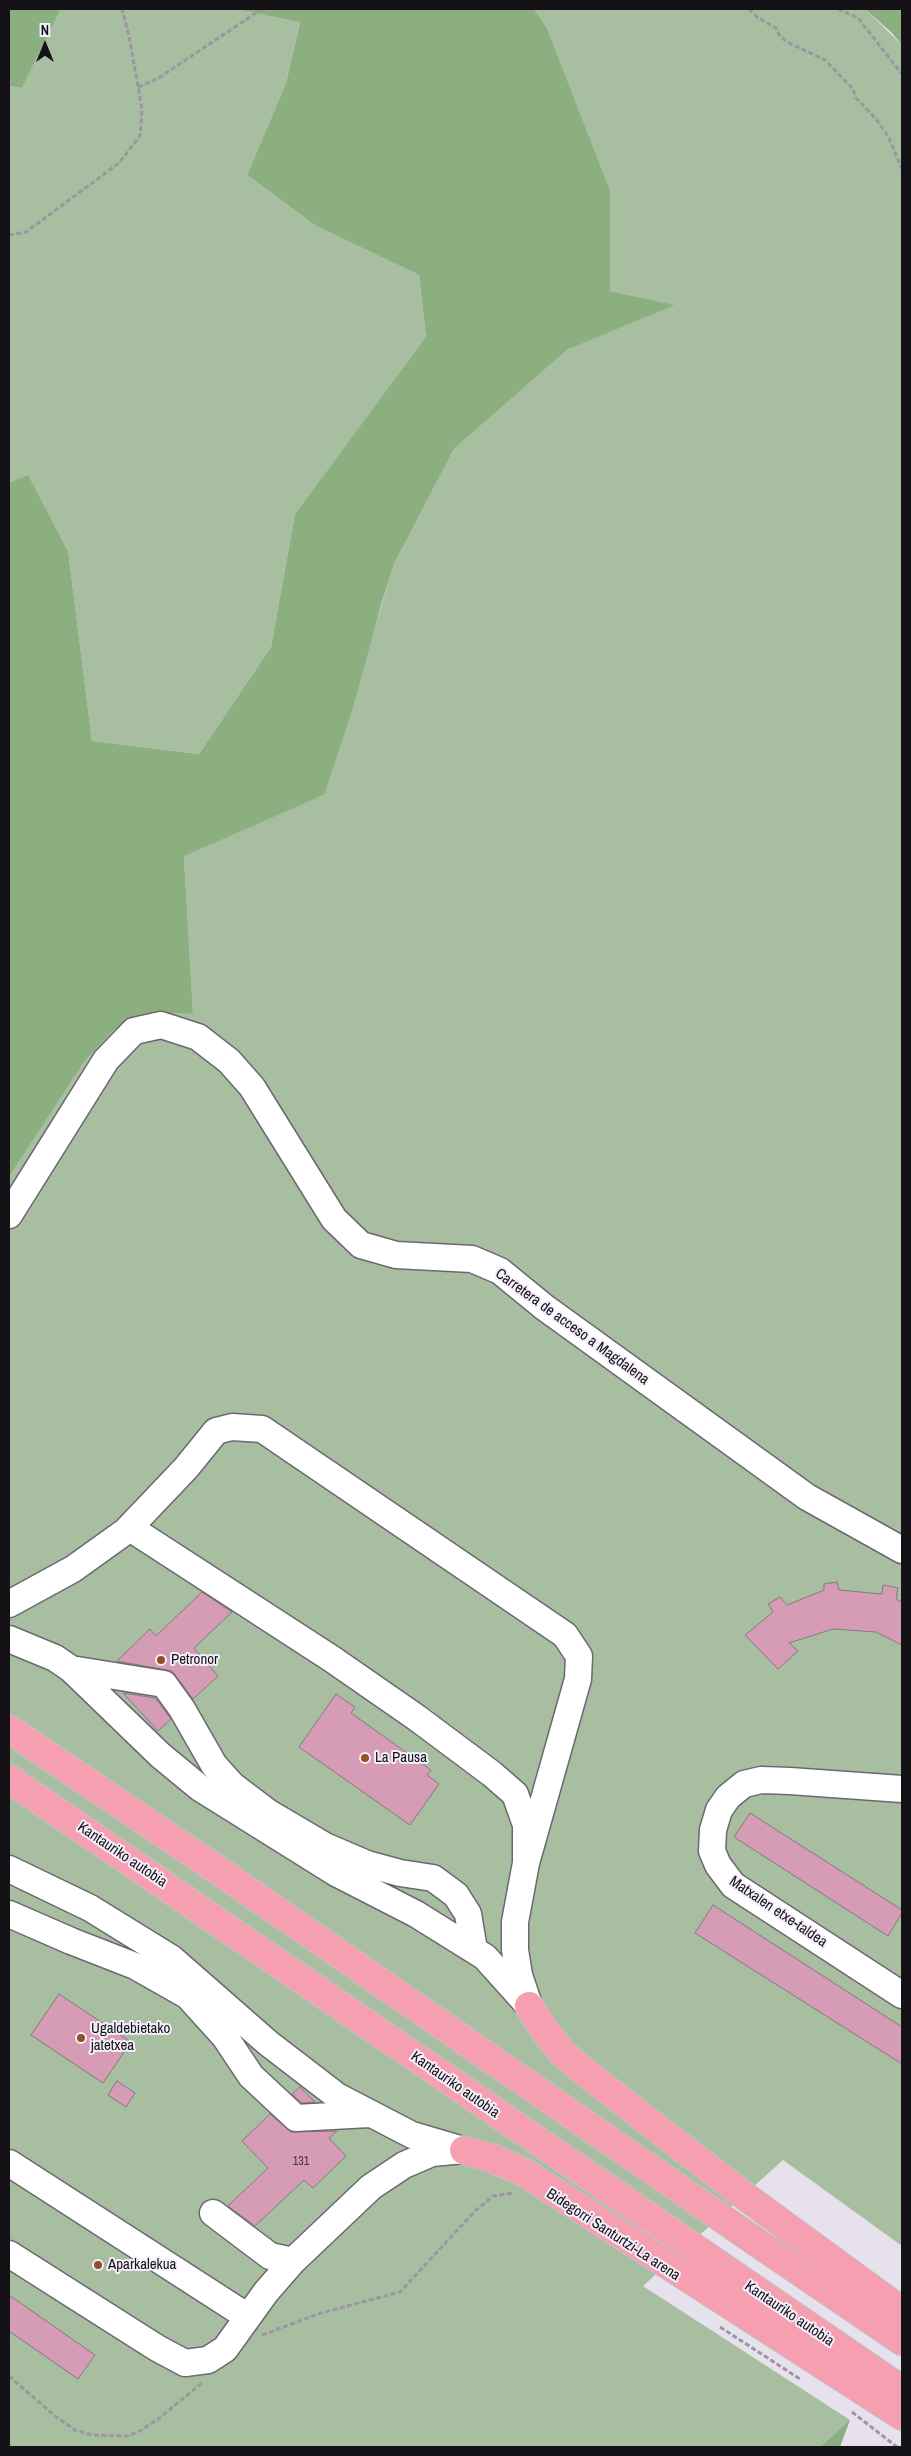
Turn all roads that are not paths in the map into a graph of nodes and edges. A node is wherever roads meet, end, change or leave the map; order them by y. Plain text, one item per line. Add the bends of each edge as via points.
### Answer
1 (9, 1215) edge
2 (130, 1528) junction
3 (902, 1550) edge
4 (9, 1604) edge
5 (9, 1639) edge
6 (71, 1668) junction
7 (9, 1730) edge
8 (9, 1779) edge
9 (902, 1789) edge
10 (526, 1863) junction
11 (9, 1869) edge
12 (9, 1914) edge
13 (474, 1950) junction
14 (902, 1995) edge
15 (529, 2006) junction
16 (370, 2114) junction
17 (464, 2150) junction
18 (9, 2163) edge
19 (213, 2214) dead end
20 (9, 2254) edge
21 (293, 2261) junction
22 (902, 2311) edge
23 (253, 2327) junction
24 (902, 2341) edge
25 (902, 2390) edge
26 (902, 2416) edge

1 - 3 street, Carretera de acceso a Magdalena via 106,1060 134,1031 161,1025 198,1037 230,1061 252,1087 334,1219 361,1245 396,1255 472,1259 500,1271 544,1308 807,1497
2 - 4 street via 73,1569
2 - 10 street via 332,1659 492,1774 515,1794 526,1825
2 - 10 street via 216,1431 232,1426 262,1429 566,1635 579,1656 578,1679
5 - 6 street
6 - 13 street via 160,1755 200,1788 336,1874 416,1914
6 - 13 street via 164,1684 214,1765 232,1785 269,1813 325,1846 367,1864 433,1878 456,1895 468,1914
7 - 24 highway
8 - 25 highway, Kantauriko autobia
9 - 14 street, Matxalen etxe-taldea via 761,1780 744,1784 728,1797 719,1810 713,1830 712,1851 718,1866 733,1885
10 - 15 street via 515,1922 515,1950
11 - 16 street via 90,1908 171,1958 316,2081
12 - 16 street via 135,1966 188,1996 225,2037 251,2076 296,2118
13 - 15 street via 485,1957
15 - 22 highway via 562,2053 591,2077
16 - 17 street via 412,2135
17 - 21 street via 432,2153 404,2165 371,2187
17 - 26 highway via 494,2158 527,2174
18 - 23 street
19 - 21 street via 270,2256
20 - 23 street via 185,2363 208,2360
21 - 23 street

